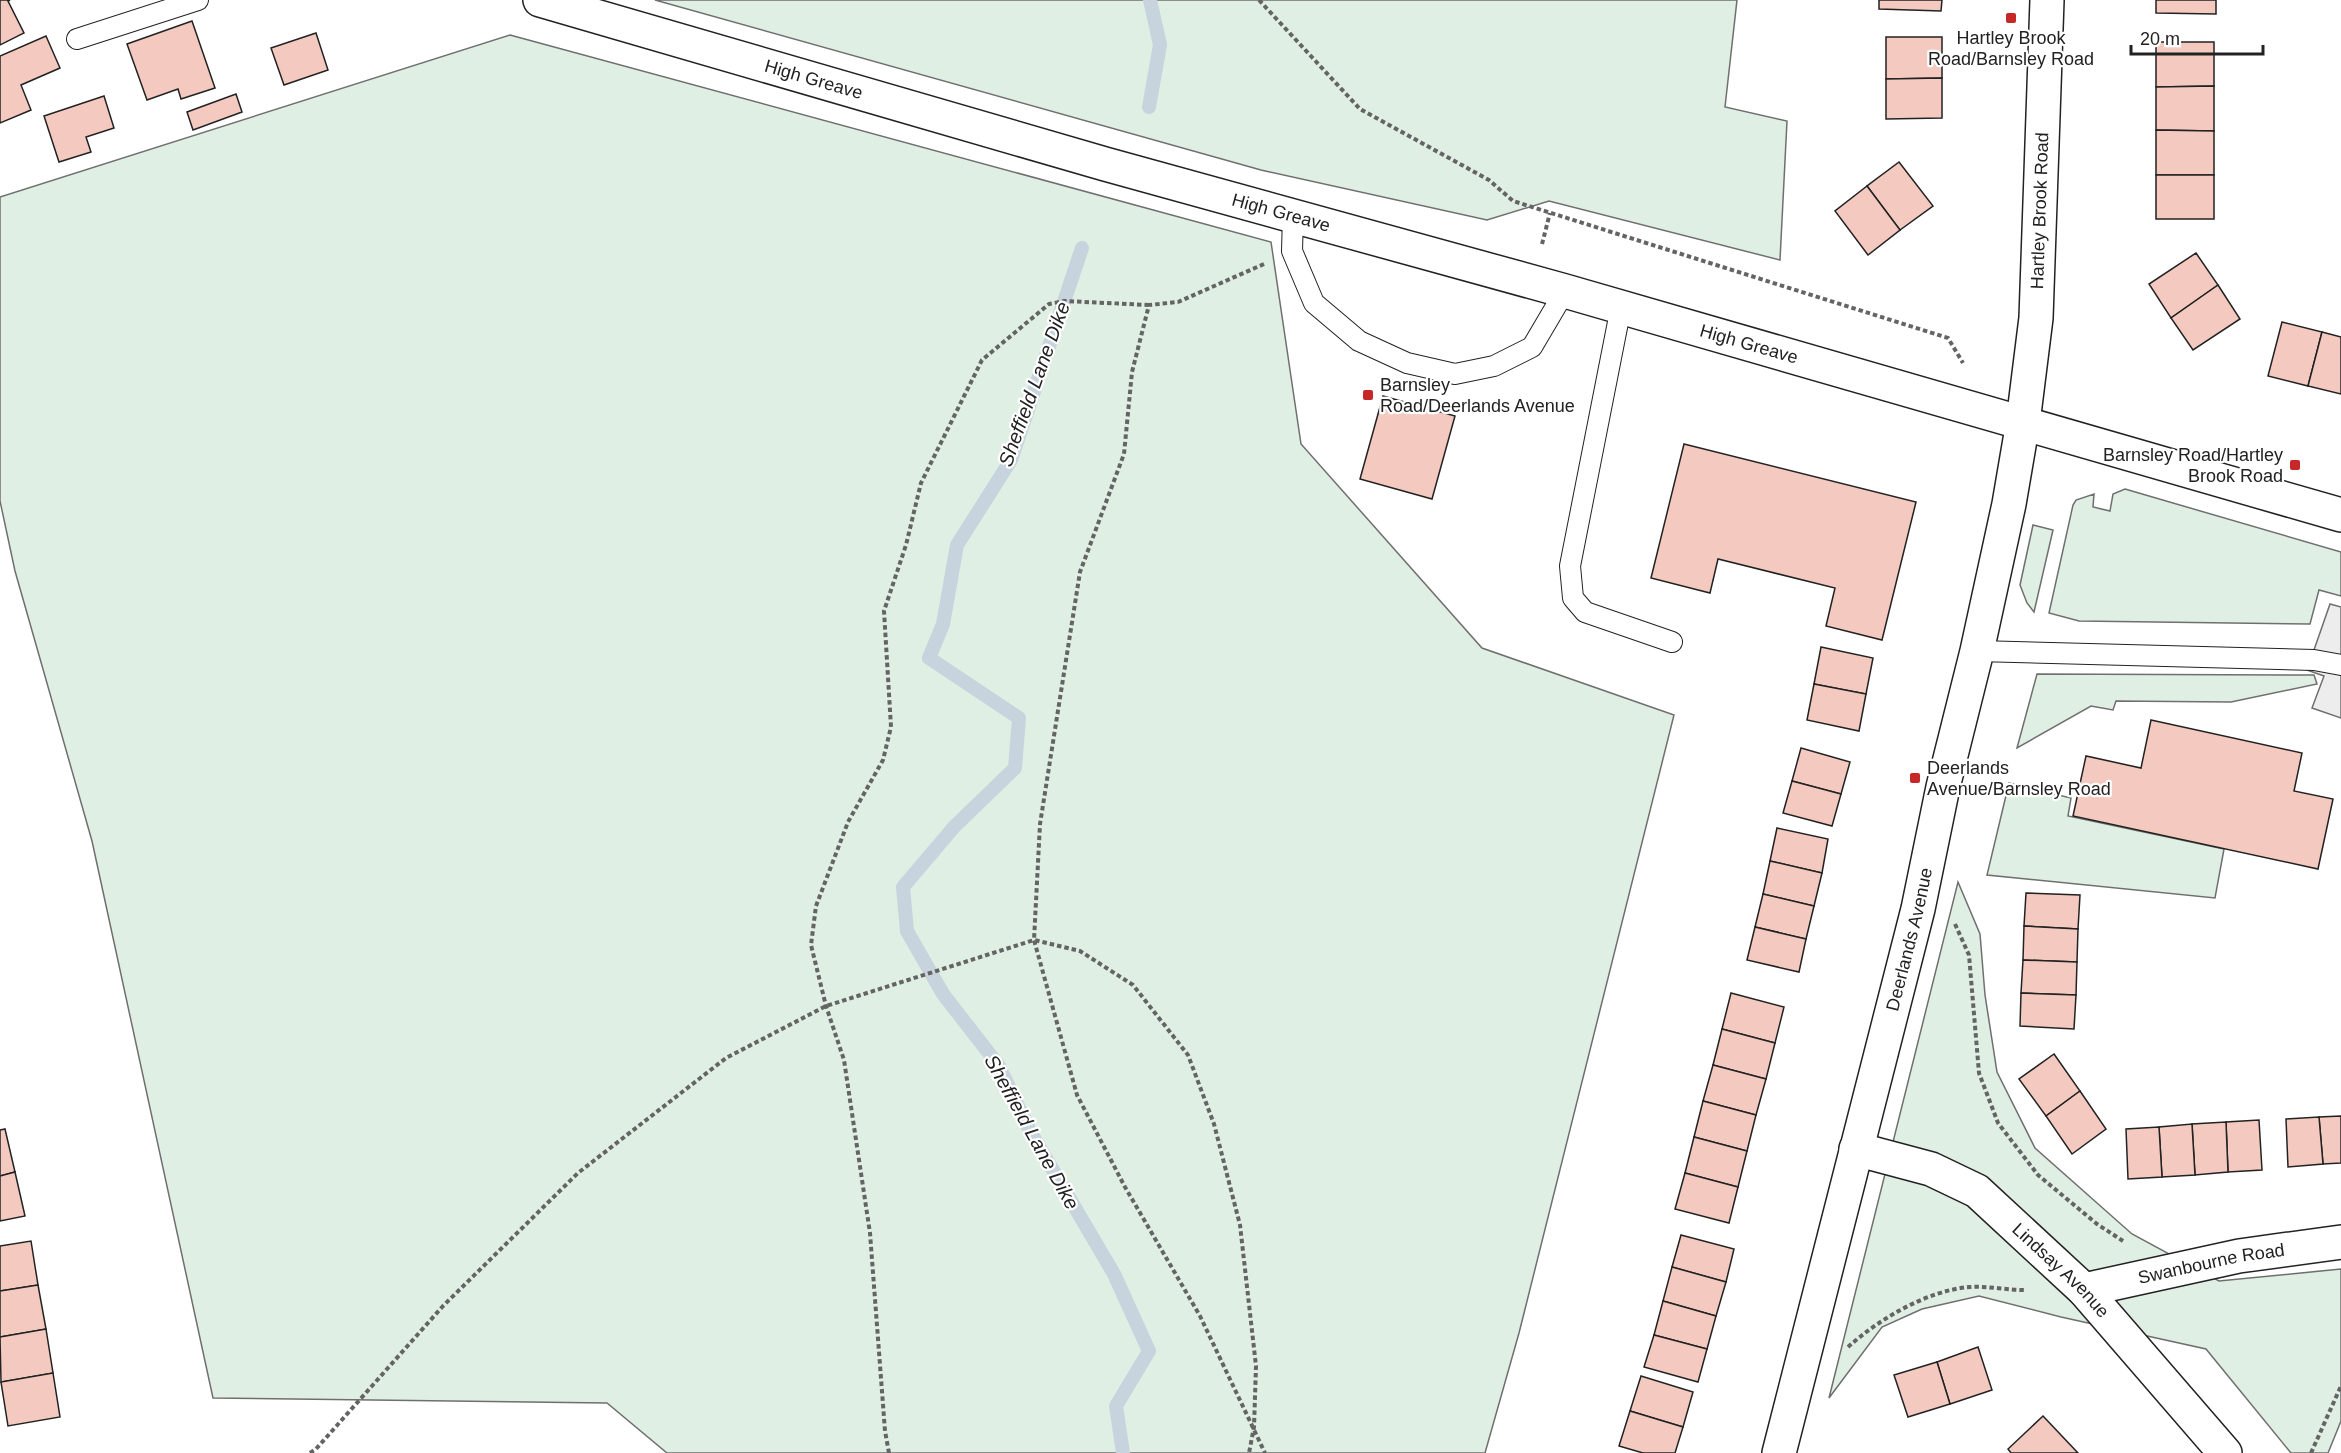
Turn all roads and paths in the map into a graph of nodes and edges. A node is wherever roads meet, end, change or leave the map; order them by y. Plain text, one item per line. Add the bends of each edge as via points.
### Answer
1 (198, 0) edge
2 (540, 0) edge
3 (1259, 0) edge
4 (2047, 0) edge
5 (77, 39) dead end
6 (1293, 216) junction
7 (1263, 265) dead end
8 (1565, 291) junction
9 (1149, 304) junction
10 (1621, 308) junction
11 (1992, 413) junction
12 (2023, 422) junction
13 (2341, 515) edge
14 (1672, 642) dead end
15 (1977, 651) junction
16 (2341, 665) edge
17 (1955, 923) dead end
18 (1034, 940) junction
19 (826, 1006) junction
20 (1856, 1149) junction
21 (2341, 1242) edge
22 (2168, 1270) junction
23 (2084, 1290) junction
24 (1845, 1349) dead end
25 (2341, 1386) edge
26 (1254, 1427) junction
27 (310, 1453) edge
28 (889, 1453) edge
29 (1249, 1453) edge
30 (1265, 1453) edge
31 (1779, 1453) edge
32 (2225, 1453) edge
33 (2311, 1453) edge

1 - 5 lane
2 - 6 street, High Greave
3 - 11 path via 1360,109 1489,180 1513,201 1948,338
4 - 12 street, Hartley Brook Road via 2036,318
6 - 8 street, High Greave
6 - 8 lane via 1292,251 1314,303 1359,341 1407,363 1455,374 1494,366 1532,347
7 - 9 path via 1178,302
8 - 10 street, High Greave
9 - 18 path via 1132,372 1124,453 1080,572 1040,824
9 - 19 path via 1049,304 982,360 921,483 884,611 891,727 883,759 848,822 816,906 811,945
10 - 11 street, High Greave
10 - 14 lane via 1570,566 1573,598 1585,612
11 - 12 street, High Greave
12 - 13 street, High Greave
12 - 15 street, Deerlands Avenue
15 - 16 lane via 2314,660
15 - 20 street, Deerlands Avenue via 1918,909
17 - 22 path via 1969,955 1979,1073 1998,1123 2038,1175 2097,1224
18 - 19 path
18 - 26 path via 1077,1095 1200,1316
18 - 26 path via 1080,951 1133,985 1188,1055 1214,1124 1240,1226 1256,1366
19 - 27 path via 726,1058 578,1173 443,1306
19 - 28 path via 844,1060 870,1233
20 - 23 street, Lindsay Avenue via 1931,1169 1977,1191
20 - 31 street, Deerlands Avenue
21 - 22 street, Swanbourne Road via 2248,1254
22 - 23 street, Swanbourne Road
23 - 24 path via 1970,1287 1927,1298 1870,1328
23 - 32 street, Lindsay Avenue
25 - 33 path
26 - 29 path
26 - 30 path

